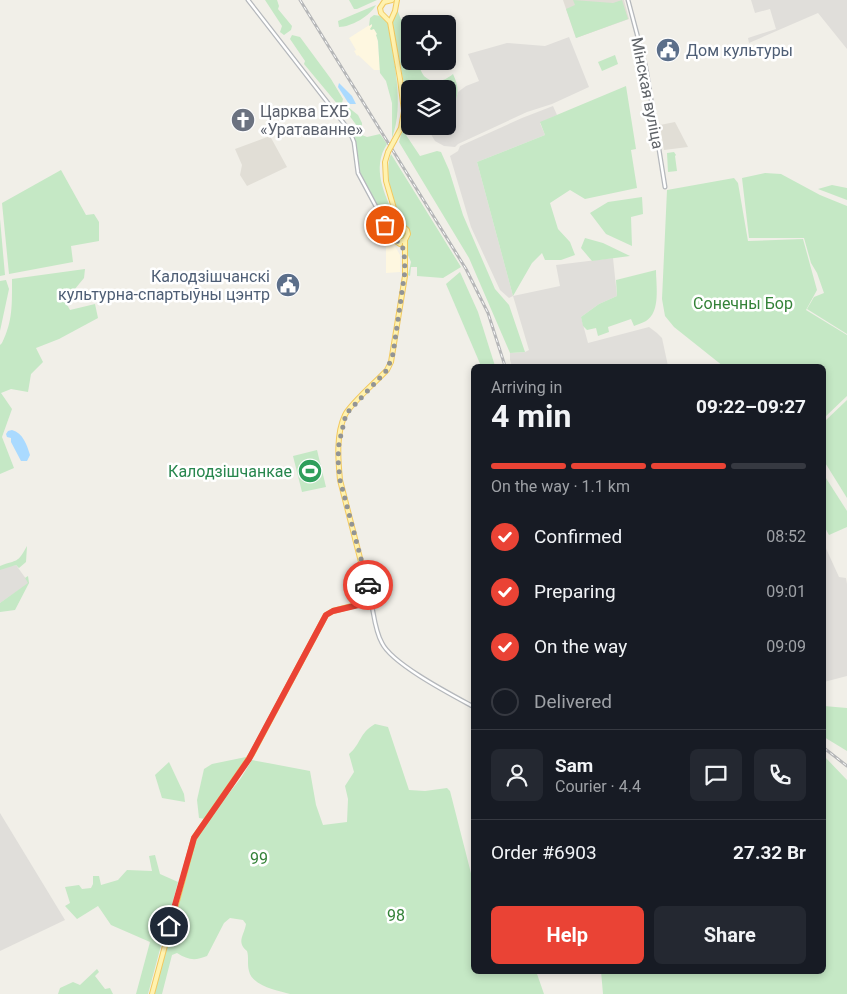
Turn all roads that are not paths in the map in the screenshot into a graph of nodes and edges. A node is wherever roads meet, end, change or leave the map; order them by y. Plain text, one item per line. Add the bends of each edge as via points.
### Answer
1 (248, 0) edge
2 (397, 0) edge
3 (628, 0) edge
4 (390, 1) edge
5 (395, 6) junction
6 (392, 15) junction
7 (385, 16) junction
8 (390, 22) junction
9 (664, 187) dead end
10 (397, 227) junction
11 (388, 228) junction
12 (392, 234) junction
13 (405, 240) junction
14 (399, 242) junction
15 (404, 250) junction
16 (371, 602) junction
17 (471, 706) edge
18 (152, 994) edge

1 - 11 street via 349,130 360,178
2 - 5 main road
3 - 9 street, Мінская вуліца via 646,68
4 - 5 main road
4 - 7 main road via 384,2 380,8
5 - 6 main road
6 - 7 main road
6 - 8 main road
7 - 8 main road
8 - 10 main road, bridge via 404,101 400,128 384,162
10 - 11 street
10 - 12 main road
10 - 13 main road via 408,232
11 - 12 street
12 - 14 main road
13 - 14 main road
13 - 15 main road
14 - 15 main road
15 - 16 main road via 405,276 391,362 346,414 339,443 340,480
16 - 17 street via 381,643 387,651
16 - 18 main road via 326,615 249,759 194,838

